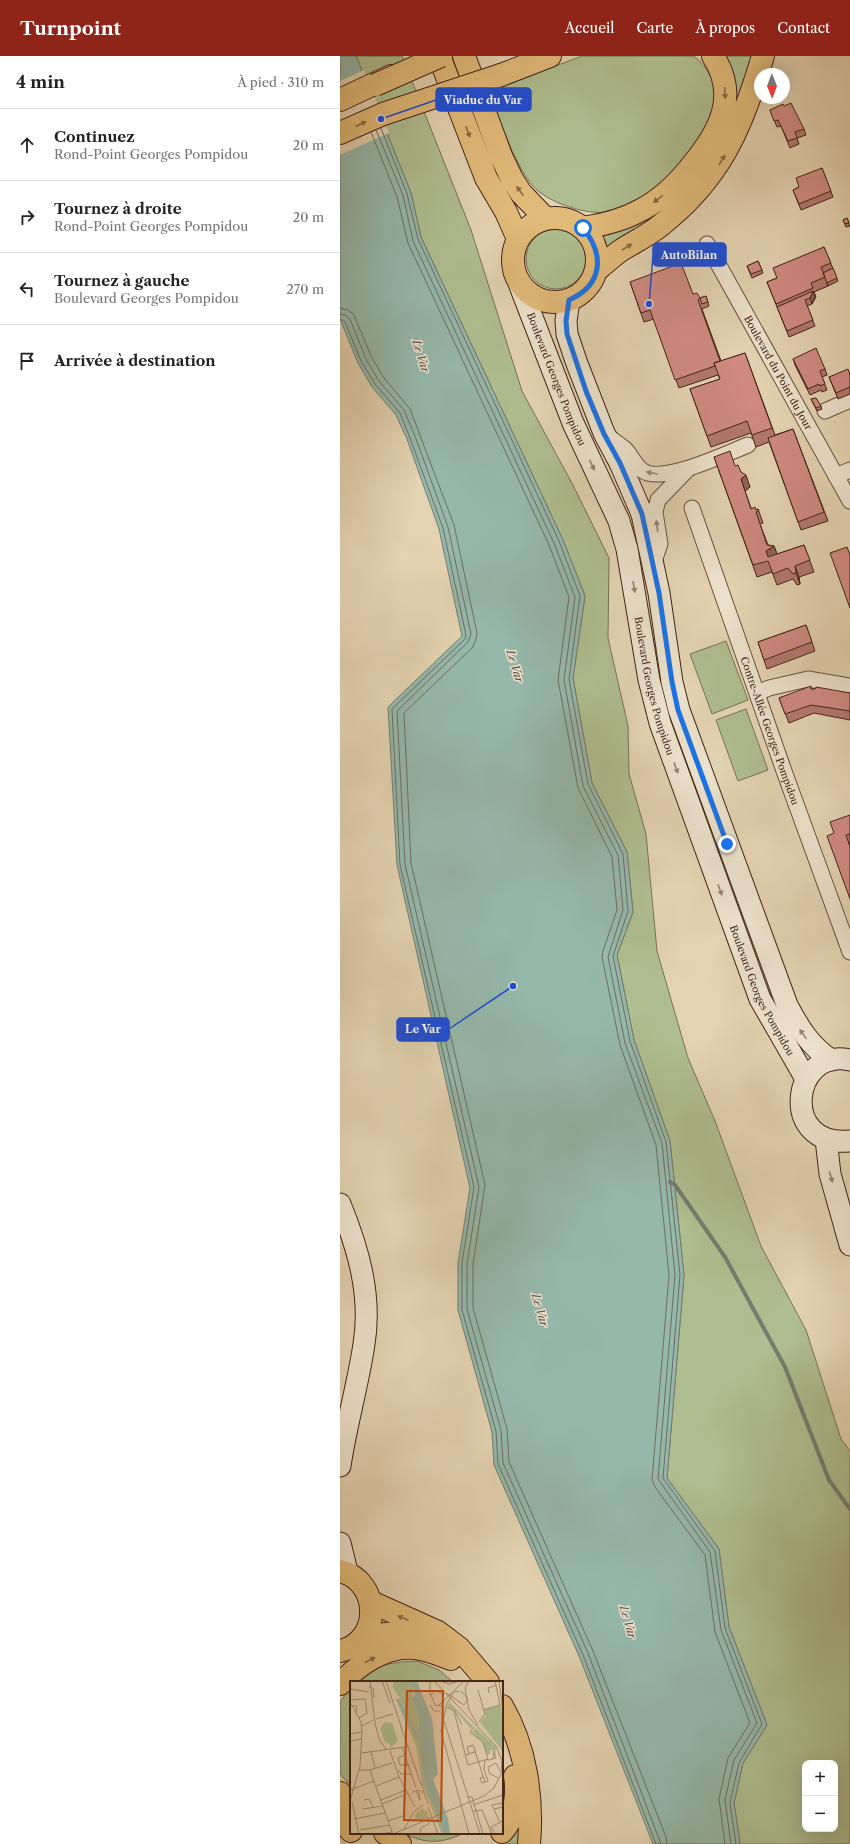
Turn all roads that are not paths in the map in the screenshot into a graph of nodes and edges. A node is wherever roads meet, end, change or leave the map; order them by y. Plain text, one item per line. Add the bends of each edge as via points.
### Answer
1 (426, 56) edge
2 (440, 56) edge
3 (464, 56) edge
4 (550, 56) edge
5 (713, 56) edge
6 (763, 56) edge
7 (502, 64) edge
8 (375, 85) junction
9 (340, 100) edge
10 (340, 133) edge
11 (546, 219) junction
12 (583, 228) junction
13 (518, 239) junction
14 (707, 244) dead end
15 (597, 270) junction
16 (520, 286) junction
17 (569, 300) junction
18 (850, 400) edge
19 (825, 411) dead end
20 (604, 434) junction
21 (748, 445) dead end
22 (690, 468) junction
23 (843, 473) edge
24 (850, 501) edge
25 (692, 508) dead end
26 (653, 564) junction
27 (850, 686) edge
28 (757, 693) junction
29 (850, 952) edge
30 (841, 1060) edge
31 (806, 1079) junction
32 (826, 1139) junction
33 (850, 1141) edge
34 (340, 1204) edge
35 (850, 1245) edge
36 (340, 1466) edge
37 (340, 1543) edge
38 (343, 1572) edge
39 (371, 1602) junction
40 (361, 1640) junction
41 (340, 1652) edge
42 (451, 1659) junction
43 (473, 1681) edge
44 (487, 1681) edge
45 (340, 1684) edge
46 (503, 1708) edge
47 (503, 1734) edge
48 (340, 1793) edge
49 (350, 1803) edge
50 (340, 1819) edge
51 (350, 1830) edge
52 (503, 1830) edge
53 (354, 1834) edge
54 (385, 1834) edge
55 (500, 1834) edge
56 (362, 1844) edge
57 (400, 1844) edge
58 (487, 1844) edge
59 (530, 1844) edge

1 - 8 main road, bridge
2 - 8 main road, bridge
2 -> 13 main road via 486,178
11 -> 3 main road via 521,193 512,179
4 - 7 main road
5 -> 12 main road via 723,77 725,100 720,123 703,152 670,190 650,205 625,218
15 -> 6 main road via 619,252 660,226 702,188 725,155 739,127
10 -> 7 main road, bridge
8 - 9 main road
11 - 12 main road via 562,218
11 - 13 main road via 537,222
12 - 15 main road via 593,240
13 - 16 main road via 513,252 513,265
14 - 23 street, Boulevard du Point du Jour
15 - 17 main road via 592,282 583,292
16 - 17 main road via 533,297 546,302 559,303
16 -> 31 main road, Boulevard Georges Pompidou via 573,423 619,521 628,556 649,680 665,738 760,999
17 - 20 main road, Boulevard Georges Pompidou via 567,334
18 - 19 street
22 -> 20 street via 656,475 643,471 626,450
20 - 26 main road, Boulevard Georges Pompidou via 620,463 642,514
21 - 22 street
26 -> 22 street via 660,544 656,512 658,500
23 - 24 street, Boulevard du Point du Jour
25 - 28 street, Contre-Allée Georges Pompidou
30 -> 26 main road, Boulevard Georges Pompidou via 819,1052 808,1041 799,1029 788,1005 678,710
27 - 28 street via 808,679
28 - 29 street, Contre-Allée Georges Pompidou
30 - 31 main road via 821,1064
31 - 32 main road via 801,1090 802,1114 807,1124
32 - 33 main road via 837,1142
32 -> 35 main road via 830,1174
34 - 36 main road via 353,1236 361,1266 366,1316 365,1342
37 - 38 main road
38 - 39 main road via 360,1582
39 - 40 main road via 372,1616
44 -> 39 main road via 459,1648 438,1632
40 - 41 main road
40 - 42 main road via 386,1633 403,1633 430,1643
42 - 43 main road
45 -> 42 main road via 367,1660 404,1648 417,1648
46 - 59 main road via 511,1722 523,1758 528,1788
47 - 52 main road via 512,1760 516,1796 512,1813
48 - 49 main road
50 - 51 main road
53 - 56 main road
54 - 57 main road
55 - 58 main road

